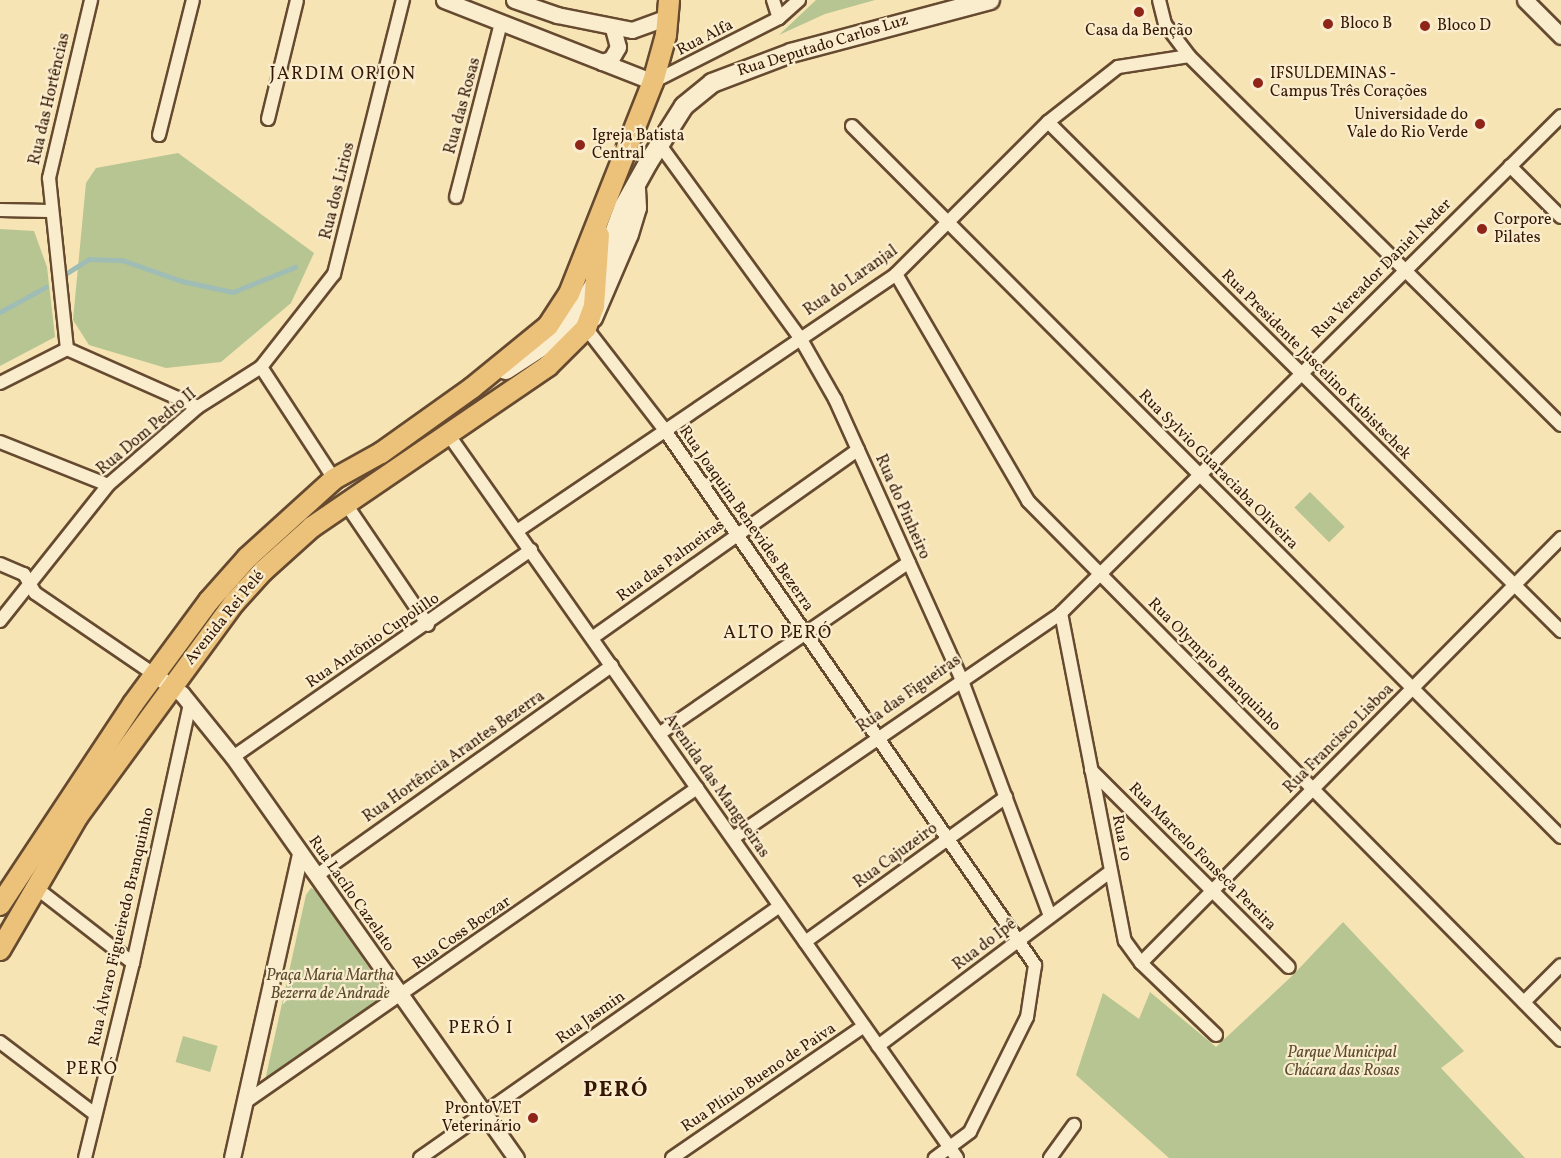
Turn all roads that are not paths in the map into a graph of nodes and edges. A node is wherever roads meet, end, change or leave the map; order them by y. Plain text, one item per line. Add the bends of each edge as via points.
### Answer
1 (91, 0) edge
2 (193, 0) edge
3 (297, 0) edge
4 (403, 0) edge
5 (444, 0) edge
6 (514, 0) edge
7 (773, 0) edge
8 (799, 0) edge
9 (990, 0) edge
10 (1159, 0) edge
11 (1525, 0) edge
12 (668, 9) edge
13 (779, 18) junction
14 (501, 23) junction
15 (613, 27) junction
16 (1561, 36) edge
17 (1189, 56) junction
18 (602, 62) junction
19 (653, 82) junction
20 (1561, 116) edge
21 (268, 119) dead end
22 (1048, 122) junction
23 (852, 126) dead end
24 (159, 135) dead end
25 (660, 145) junction
26 (1510, 166) junction
27 (636, 184) junction
28 (456, 197) dead end
29 (604, 203) junction
30 (0, 210) edge
31 (49, 211) junction
32 (1561, 217) edge
33 (949, 223) junction
34 (1405, 269) junction
35 (896, 274) junction
36 (596, 282) junction
37 (589, 325) junction
38 (799, 336) junction
39 (67, 349) junction
40 (261, 367) junction
41 (1301, 373) junction
42 (0, 383) edge
43 (472, 388) junction
44 (198, 407) junction
45 (1561, 425) edge
46 (664, 429) junction
47 (448, 434) junction
48 (0, 442) edge
49 (858, 450) junction
50 (1200, 475) junction
51 (334, 479) junction
52 (108, 485) junction
53 (346, 504) junction
54 (517, 531) junction
55 (737, 535) junction
56 (1561, 538) edge
57 (531, 550) junction
58 (909, 562) junction
59 (0, 564) edge
60 (1101, 574) junction
61 (29, 583) junction
62 (1514, 585) junction
63 (1061, 613) junction
64 (0, 621) edge
65 (428, 625) junction
66 (1561, 631) edge
67 (806, 634) junction
68 (592, 638) junction
69 (612, 666) junction
70 (961, 678) junction
71 (163, 680) junction
72 (1412, 688) junction
73 (190, 704) junction
74 (659, 734) junction
75 (876, 737) junction
76 (233, 757) junction
77 (1091, 770) junction
78 (697, 788) junction
79 (1313, 789) junction
80 (1006, 797) junction
81 (1561, 837) edge
82 (733, 838) junction
83 (947, 839) junction
84 (300, 853) junction
85 (1111, 872) junction
86 (316, 876) junction
87 (35, 887) junction
88 (1212, 890) junction
89 (0, 905) edge
90 (780, 906) junction
91 (1050, 916) junction
92 (1018, 941) junction
93 (805, 942) junction
94 (0, 950) edge
95 (133, 963) junction
96 (1141, 963) junction
97 (1561, 965) edge
98 (1290, 967) dead end
99 (401, 996) junction
100 (1524, 1002) junction
101 (864, 1026) junction
102 (1216, 1035) dead end
103 (1561, 1040) edge
104 (0, 1042) edge
105 (878, 1046) junction
106 (244, 1103) junction
107 (484, 1113) junction
108 (94, 1114) junction
109 (1074, 1125) dead end
110 (953, 1153) edge
111 (85, 1158) edge
112 (232, 1158) edge
113 (420, 1158) edge
114 (516, 1158) edge
115 (672, 1158) edge
116 (935, 1158) edge
117 (1050, 1158) edge

1 - 31 street, Rua das Hortências via 58,129 49,178
2 - 24 street
3 - 21 street
4 - 40 street, Rua dos Lirios via 334,274
5 - 14 street
6 - 15 street
7 - 13 street
8 - 13 street, Rua Alfa
9 - 25 main road, Rua Deputado Carlos Luz via 791,53 712,83 684,106
10 - 17 street via 1165,24
11 - 16 street
12 - 15 street via 640,28
12 - 19 main road, Avenida Rei Pelé
13 - 19 street, Rua Alfa
14 - 18 street
14 - 28 street, Rua das Rosas
15 - 18 street via 618,47 611,59
17 - 22 street, Rua do Laranjal via 1118,66
17 - 34 street
18 - 19 street
19 - 29 main road, Avenida Rei Pelé
20 - 26 street, Rua Vereador Daniel Neder
22 - 33 street, Rua do Laranjal
22 - 41 street, Rua Presidente Juscelino Kubistschek
23 - 33 street, Rua Sylvio Guaraciaba Oliveira
25 - 27 main road, Rua Deputado Carlos Luz
25 - 38 street, Rua do Pinheiro
26 - 32 street
26 - 34 street, Rua Vereador Daniel Neder
27 - 36 main road, Rua Deputado Carlos Luz
27 - 37 main road via 637,208 629,234
29 - 36 main road, Rua Deputado Carlos Luz
29 - 43 main road, Avenida Rei Pelé via 569,294 548,326
30 - 31 street
31 - 39 street, Rua das Hortências
33 - 35 street, Rua do Laranjal
33 - 50 street, Rua Sylvio Guaraciaba Oliveira
34 - 41 street, Rua Vereador Daniel Neder
34 - 45 street
35 - 38 street, Rua do Laranjal
35 - 60 street, Rua Olympio Branquinho via 1028,501
36 - 37 main road, Rua Deputado Carlos Luz
36 - 43 main road, Rua Deputado Carlos Luz via 571,320 549,342
37 - 46 street, Rua Joaquim Benevides Bezerra
37 - 47 main road, Avenida Rei Pelé via 548,366
38 - 46 street, Rua do Laranjal
38 - 49 street, Rua do Pinheiro
39 - 42 street
39 - 44 street
40 - 44 street, Rua Dom Pedro II
40 - 51 street
41 - 50 street, Rua Vereador Daniel Neder
41 - 62 street, Rua Presidente Juscelino Kubistschek
43 - 51 main road, Avenida Rei Pelé via 381,453
44 - 52 street, Rua Dom Pedro II
46 - 54 street, Rua do Laranjal
46 - 55 street, Rua Joaquim Benevides Bezerra
47 - 53 main road, Avenida Rei Pelé
47 - 54 street, Avenida das Mangueiras
48 - 52 street
49 - 55 street, Rua das Palmeiras
49 - 58 street, Rua do Pinheiro
50 - 60 street, Rua Vereador Daniel Neder
50 - 72 street, Rua Sylvio Guaraciaba Oliveira
51 - 71 main road, Avenida Rei Pelé via 247,558 209,601
52 - 61 street, Rua Dom Pedro II
53 - 65 street
53 - 71 main road, Avenida Rei Pelé via 298,538 263,571
54 - 57 street, Avenida das Mangueiras
55 - 67 street, Rua Joaquim Benevides Bezerra
55 - 68 street, Rua das Palmeiras
56 - 62 street, Rua Francisco Lisboa
57 - 65 street, Rua Antônio Cupolillo
57 - 68 street, Avenida das Mangueiras
58 - 67 street
58 - 70 street, Rua do Pinheiro
59 - 61 street via 24,574
60 - 63 street, Rua das Figueiras
60 - 79 street, Rua Olympio Branquinho
61 - 64 street, Rua Dom Pedro II
61 - 71 street via 34,592
62 - 66 street, Rua Presidente Juscelino Kubistschek
62 - 72 street, Rua Francisco Lisboa
63 - 70 street, Rua das Figueiras
63 - 77 street, Rua 10
65 - 76 street, Rua Antônio Cupolillo
67 - 74 street
67 - 75 street, Rua Joaquim Benevides Bezerra
68 - 69 street, Avenida das Mangueiras
69 - 74 street, Avenida das Mangueiras
69 - 86 street, Rua Hortência Arantes Bezerra
70 - 75 street, Rua das Figueiras
70 - 80 street, Rua do Pinheiro
71 - 73 street, Rua Lacílo Cazelato
71 - 87 main road, Avenida Rei Pelé
71 - 89 main road, Avenida Rei Pelé via 21,868
72 - 79 street, Rua Francisco Lisboa
72 - 81 street, Rua Sylvio Guaraciaba Oliveira
73 - 76 street, Rua Lacílo Cazelato
73 - 95 street, Rua Álvaro Figueiredo Branquinho
74 - 78 street, Avenida das Mangueiras
75 - 82 street, Rua das Figueiras
75 - 83 street, Rua Joaquim Benevides Bezerra
76 - 84 street, Rua Lacílo Cazelato
77 - 85 street, Rua 10
77 - 88 street, Rua Marcelo Fonseca Pereira
78 - 82 street, Avenida das Mangueiras
78 - 99 street, Rua Coss Boczar
79 - 88 street, Rua Francisco Lisboa
79 - 100 street, Rua Olympio Branquinho
80 - 83 street, Rua Cajuzeiro
80 - 91 street, Rua do Pinheiro
82 - 90 street, Avenida das Mangueiras
83 - 92 street, Rua Joaquim Benevides Bezerra
83 - 93 street, Rua Cajuzeiro
84 - 86 street, Rua Lacílo Cazelato
84 - 106 street
85 - 91 street, Rua do Ipê
85 - 96 street, Rua 10 via 1125,941
86 - 99 street, Rua Lacílo Cazelato
87 - 94 main road, Avenida Rei Pelé
87 - 95 street
88 - 96 street, Rua Francisco Lisboa
88 - 98 street, Rua Marcelo Fonseca Pereira
90 - 93 street, Avenida das Mangueiras
90 - 107 street, Rua Jasmin
91 - 92 street, Rua do Ipê
92 - 105 street, Rua do Ipê
92 - 110 street, Rua Joaquim Benevides Bezerra via 1035,965 1027,1017 970,1132
93 - 101 street, Avenida das Mangueiras
95 - 108 street, Rua Álvaro Figueiredo Branquinho
96 - 102 street, Rua 10
97 - 100 street
99 - 106 street, Rua Coss Boczar
99 - 107 street, Rua Lacílo Cazelato
100 - 103 street, Rua Olympio Branquinho
101 - 105 street, Avenida das Mangueiras
101 - 115 street, Rua Plínio Bueno de Paiva
104 - 108 street
105 - 110 street, Avenida das Mangueiras
106 - 112 street
107 - 113 street, Rua Jasmin
107 - 114 street, Rua Lacílo Cazelato
108 - 111 street, Rua Álvaro Figueiredo Branquinho
109 - 117 street
110 - 116 street, Rua Joaquim Benevides Bezerra

